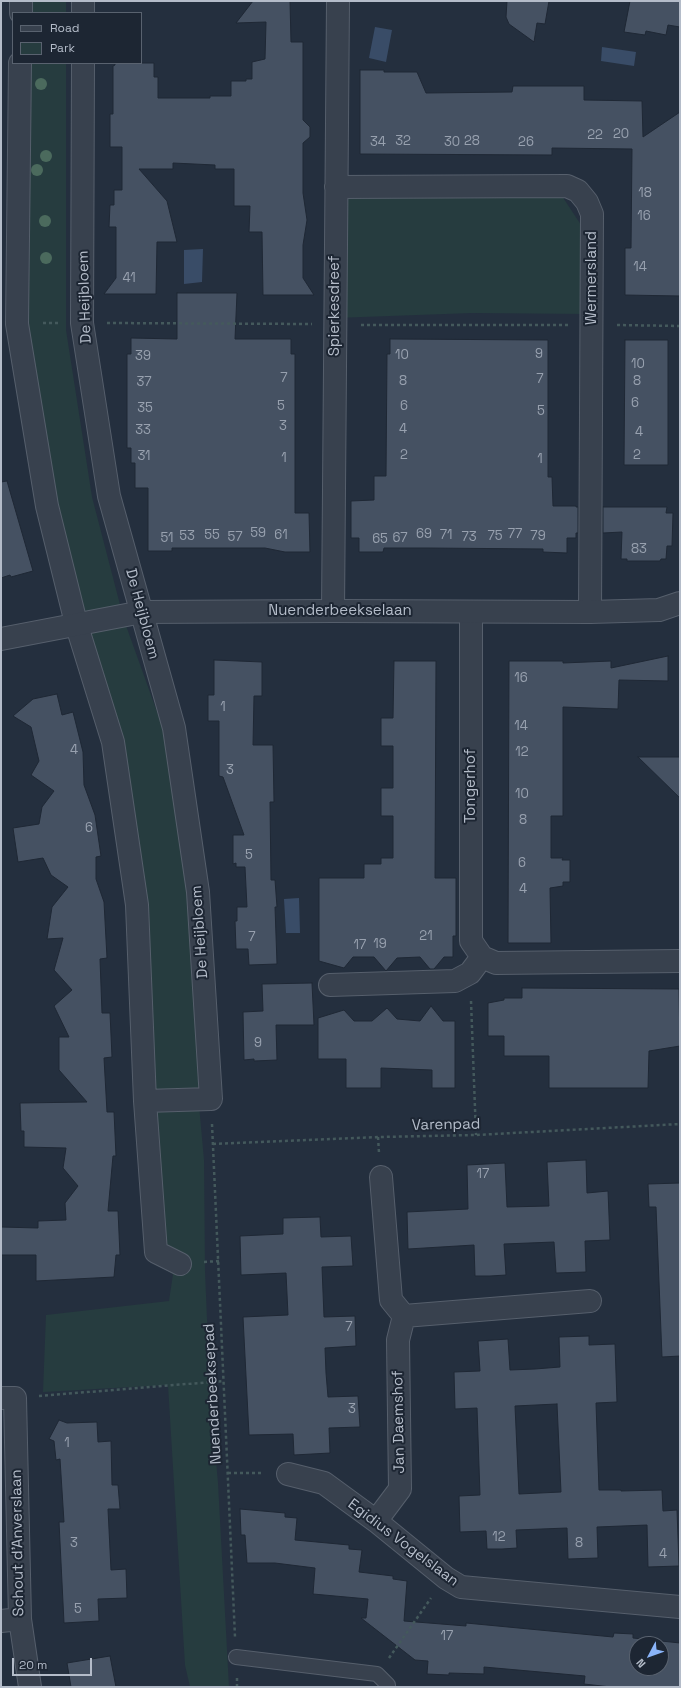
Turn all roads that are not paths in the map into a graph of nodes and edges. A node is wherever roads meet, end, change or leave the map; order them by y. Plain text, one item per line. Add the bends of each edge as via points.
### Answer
1 (21, 1) edge
2 (83, 1) edge
3 (338, 1) edge
4 (21, 12) edge
5 (83, 12) edge
6 (20, 64) edge
7 (83, 64) edge
8 (336, 187) junction
9 (680, 603) edge
10 (334, 611) junction
11 (142, 612) junction
12 (471, 612) junction
13 (590, 612) junction
14 (76, 623) junction
15 (1, 639) edge
16 (680, 961) edge
17 (476, 965) junction
18 (330, 985) dead end
19 (146, 1101) junction
20 (381, 1177) dead end
21 (180, 1264) dead end
22 (590, 1301) dead end
23 (404, 1316) junction
24 (8, 1398) edge
25 (288, 1474) road end
26 (376, 1521) junction
27 (680, 1607) edge
28 (10, 1620) edge
29 (236, 1657) road end
30 (30, 1687) edge
31 (388, 1687) edge

1 - 4 street
2 - 5 street
3 - 8 street, Spierkesdreef
6 - 14 street via 17,324 47,506
7 - 11 street, De Heijbloem via 82,323 109,496
8 - 10 street, Spierkesdreef
8 - 13 street, Wermersland via 567,186 578,191 587,202 592,214
9 - 13 street, Nuenderbeekselaan via 659,610
10 - 11 street, Nuenderbeekselaan
10 - 12 street, Nuenderbeekselaan
11 - 14 street, Nuenderbeekselaan
11 - 19 street, De Heijbloem via 174,728 198,892 212,1099
12 - 13 street, Nuenderbeekselaan
12 - 17 street, Tongerhof via 471,941
14 - 15 street, Nuenderbeekselaan
14 - 19 street via 113,742 137,905
16 - 17 street
17 - 18 street via 455,981
19 - 21 street via 156,1252
20 - 23 street via 391,1300
22 - 23 street
23 - 26 street, Jan Daemshof via 398,1340 400,1490
24 - 28 street, Schout d'Anverslaan
25 - 26 street, Egidius Vogelslaan via 324,1483
26 - 27 street, Egidius Vogelslaan via 462,1588
28 - 30 street, Schout d'Anverslaan
29 - 31 lane via 377,1674

